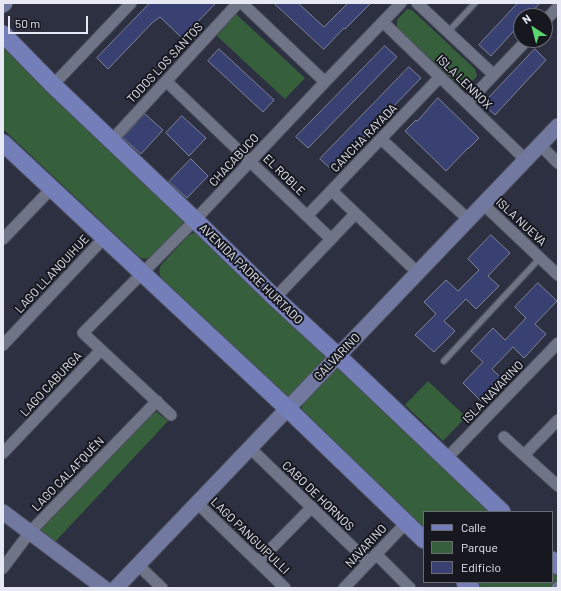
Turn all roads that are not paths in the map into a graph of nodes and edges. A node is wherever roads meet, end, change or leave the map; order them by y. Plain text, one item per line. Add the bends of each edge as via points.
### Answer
1 (5, 3) edge
2 (131, 3) edge
3 (238, 3) edge
4 (242, 3) edge
5 (401, 3) edge
6 (418, 3) edge
7 (475, 3) edge
8 (3, 5) edge
9 (383, 22) junction
10 (448, 32) junction
11 (3, 34) edge
12 (519, 48) edge
13 (494, 75) junction
14 (440, 77) junction
15 (166, 81) junction
16 (325, 82) junction
17 (52, 86) junction
18 (467, 103) junction
19 (558, 126) edge
20 (381, 139) junction
21 (111, 140) junction
22 (3, 143) edge
23 (540, 145) junction
24 (526, 160) junction
25 (250, 162) junction
26 (558, 163) edge
27 (51, 189) junction
28 (332, 191) junction
29 (484, 205) junction
30 (355, 214) junction
31 (307, 216) junction
32 (195, 220) junction
33 (469, 220) junction
34 (104, 238) junction
35 (3, 239) edge
36 (331, 239) junction
37 (540, 258) junction
38 (142, 273) junction
39 (418, 273) junction
40 (558, 275) edge
41 (275, 298) junction
42 (558, 343) edge
43 (3, 345) edge
44 (101, 350) junction
45 (338, 356) junction
46 (444, 361) dead end
47 (157, 401) junction
48 (288, 409) junction
49 (171, 415) dead end
50 (558, 420) edge
51 (504, 437) dead end
52 (250, 448) junction
53 (3, 453) edge
54 (524, 455) junction
55 (446, 459) junction
56 (558, 486) edge
57 (197, 503) junction
58 (312, 507) junction
59 (501, 511) edge
60 (3, 512) edge
61 (406, 523) junction
62 (30, 532) junction
63 (423, 539) edge
64 (372, 558) junction
65 (258, 562) junction
66 (138, 565) junction
67 (3, 568) edge
68 (104, 588) edge
69 (116, 588) edge
70 (162, 588) edge
71 (285, 588) edge
72 (344, 588) edge
73 (410, 588) edge

1 - 8 main road
2 - 17 street
3 - 15 street, TODOS LOS SANTOS
4 - 16 street
5 - 9 street, CHACABUCO
6 - 10 street
7 - 10 lane
9 - 14 street, ISLA LENNOX
9 - 16 street, CHACABUCO
10 - 13 street
11 - 17 main road, AVENIDA PADRE HURTADO
12 - 13 street
13 - 18 street
14 - 18 street, ISLA LENNOX
14 - 20 street, CANCHA RAYADA
15 - 21 street, TODOS LOS SANTOS
15 - 25 street, EL ROBLE
16 - 25 street, CHACABUCO
17 - 21 main road, AVENIDA PADRE HURTADO
18 - 24 street, ISLA LENNOX
19 - 23 main road, GALVARINO
20 - 28 street, CANCHA RAYADA
20 - 33 street
21 - 32 main road, AVENIDA PADRE HURTADO
22 - 27 main road
23 - 24 main road, GALVARINO
23 - 26 street
24 - 29 main road, GALVARINO
25 - 31 street, EL ROBLE
25 - 32 street, CHACABUCO
27 - 34 main road
27 - 35 street
28 - 30 street
28 - 31 street, CANCHA RAYADA
29 - 33 main road, GALVARINO
29 - 37 street, ISLA NUEVA
30 - 36 street
30 - 39 street
31 - 36 street, EL ROBLE
32 - 38 street, CHACABUCO
32 - 41 main road, AVENIDA PADRE HURTADO
33 - 39 main road, GALVARINO
34 - 38 main road
34 - 43 street, LAGO LLANQUIHUE
36 - 41 street
37 - 40 street, ISLA NUEVA
37 - 46 lane
38 - 44 street, CHACABUCO via 83,333
38 - 48 main road
39 - 45 main road, GALVARINO
41 - 45 main road, AVENIDA PADRE HURTADO
42 - 55 street, ISLA NAVARINO
44 - 47 street
44 - 53 street, LAGO CABURGA
45 - 48 main road, GALVARINO
45 - 55 main road, AVENIDA PADRE HURTADO
47 - 49 street
47 - 62 street, LAGO CALAFQUÉN
48 - 52 main road, GALVARINO
48 - 61 main road
50 - 54 street
51 - 54 street
52 - 57 main road, GALVARINO
52 - 58 street, CABO DE HORNOS
54 - 56 street
55 - 59 main road, AVENIDA PADRE HURTADO
57 - 65 street, LAGO PANGUIPULLI
57 - 66 main road, GALVARINO
58 - 64 street, CABO DE HORNOS
58 - 65 street
60 - 62 main road
61 - 63 main road
61 - 64 street, NAVARINO
62 - 67 street, LAGO CALAFQUÉN
62 - 68 main road
64 - 72 street, NAVARINO
64 - 73 street, CABO DE HORNOS
65 - 71 street, LAGO PANGUIPULLI
66 - 69 main road, GALVARINO
66 - 70 street

